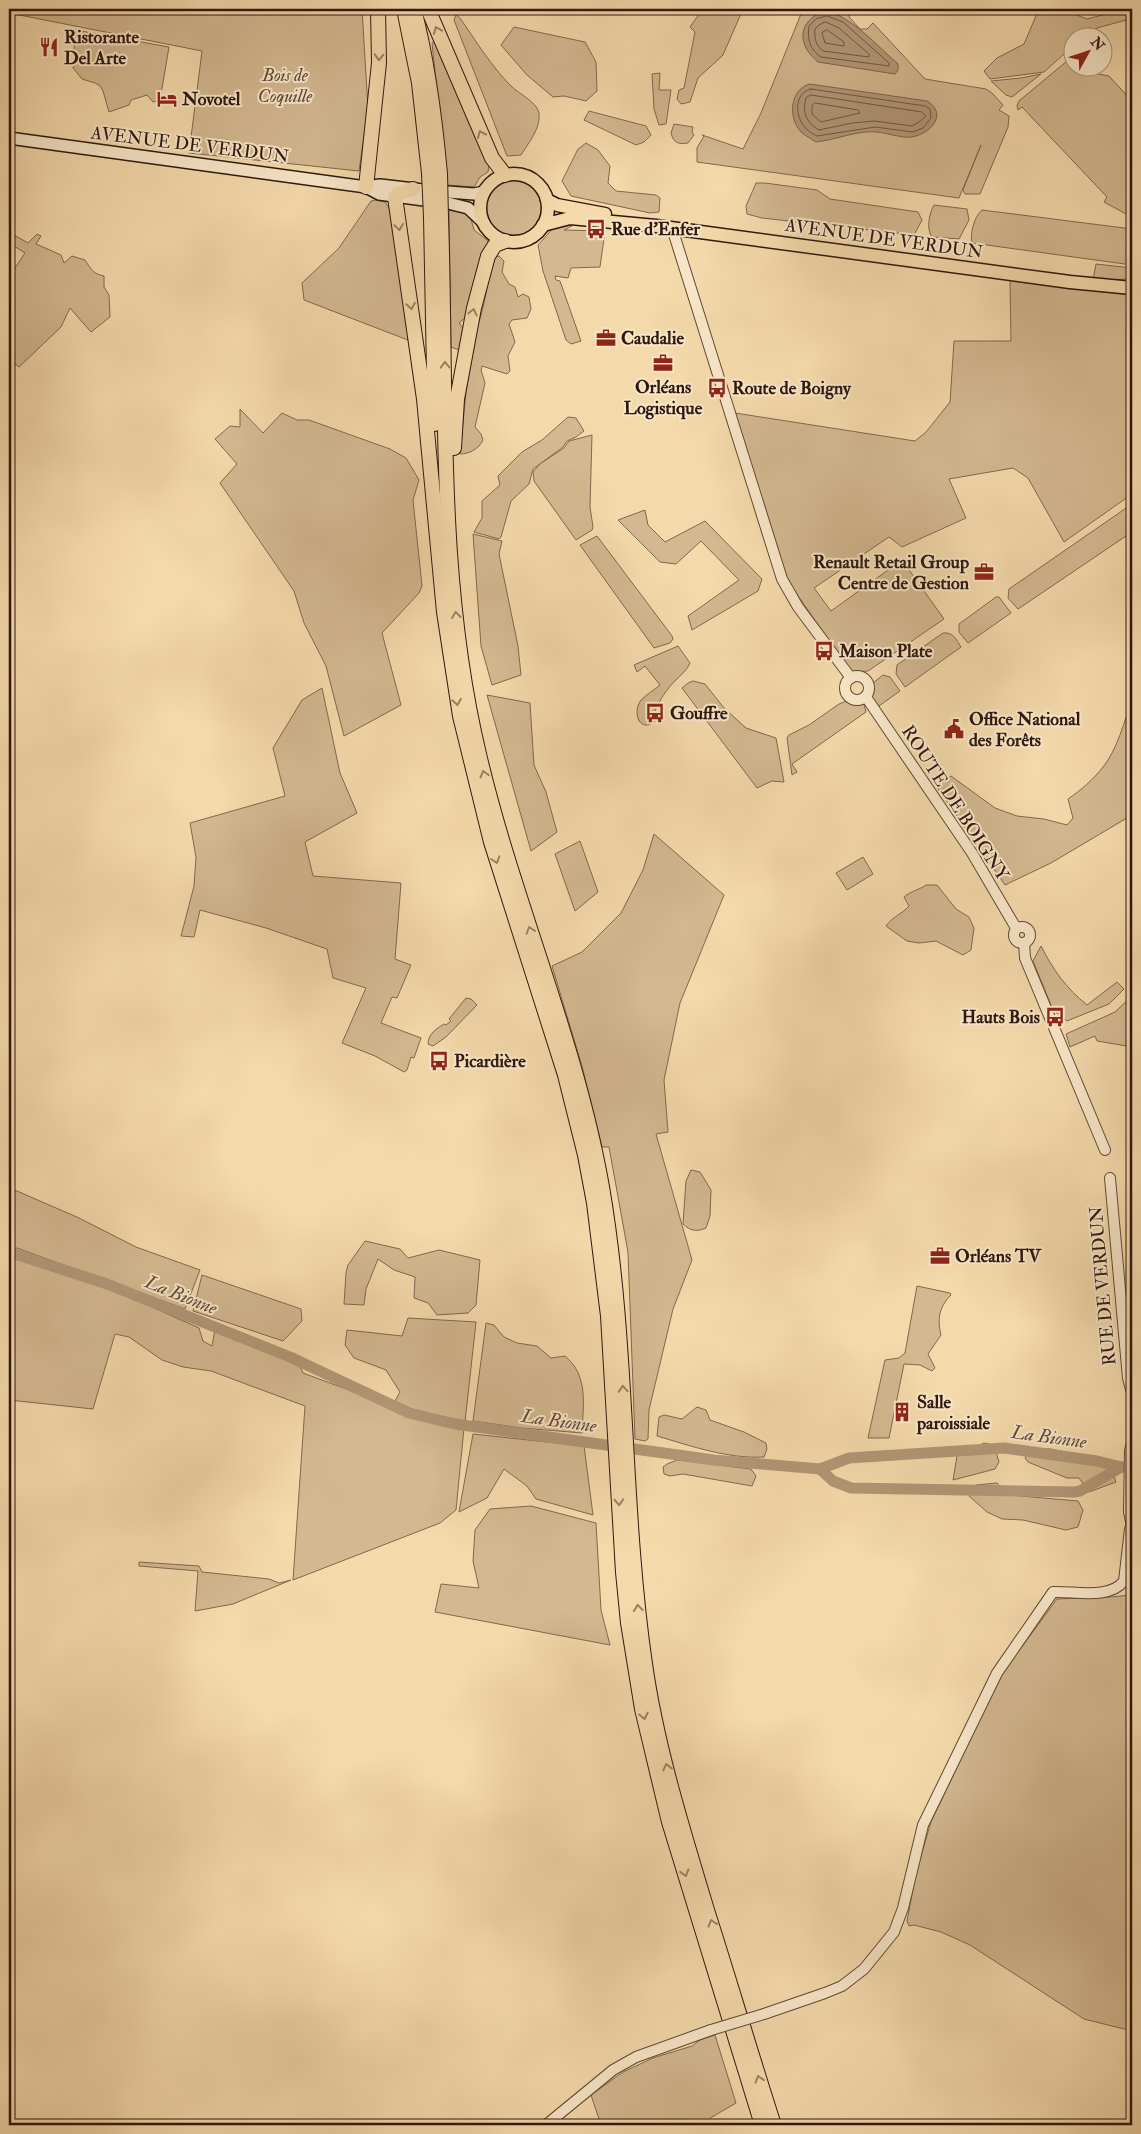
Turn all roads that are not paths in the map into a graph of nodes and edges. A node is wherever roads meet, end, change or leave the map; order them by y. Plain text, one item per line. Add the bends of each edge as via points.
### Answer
1 (378, 9) edge
2 (404, 9) edge
3 (414, 9) edge
4 (428, 9) edge
5 (9, 138) edge
6 (434, 174) junction
7 (505, 175) junction
8 (366, 187) junction
9 (484, 192) junction
10 (420, 193) joint
11 (395, 197) junction
12 (547, 200) junction
13 (436, 218) junction
14 (484, 223) junction
15 (543, 225) junction
16 (656, 226) junction
17 (672, 228) junction
18 (505, 241) junction
19 (1132, 284) edge
20 (1108, 286) junction
21 (1132, 288) edge
22 (449, 540) junction
23 (440, 567) junction
24 (851, 678) junction
25 (866, 697) junction
26 (1105, 1150) dead end
27 (1110, 1178) dead end
28 (611, 1301) junction
29 (1132, 1392) edge
30 (1132, 1443) edge
31 (621, 1454) junction
32 (1132, 1526) edge
33 (546, 2125) edge
34 (762, 2125) edge
35 (774, 2125) edge

1 -> 8 highway via 379,63
2 - 6 highway via 420,83
3 - 6 highway via 436,124
7 -> 4 highway via 492,158
5 - 8 main road, AVENUE DE VERDUN
6 - 13 highway, bridge
7 - 9 main road
7 - 12 main road via 522,176 533,181
8 - 10 main road, AVENUE DE VERDUN via 380,185
8 - 11 main road, AVENUE DE VERDUN
9 - 14 main road via 480,203
9 - 14 main road via 448,197 468,208
10 - 11 highway via 399,193
11 -> 23 highway via 430,441 430,480
12 - 15 main road
12 - 16 main road, AVENUE DE VERDUN via 557,205 631,218
22 -> 13 highway
13 - 23 highway
14 - 18 main road via 489,231
15 - 16 main road, AVENUE DE VERDUN via 570,218
15 - 18 main road via 535,235 520,242
16 - 17 main road, AVENUE DE VERDUN
17 - 20 main road, AVENUE DE VERDUN
17 - 24 street via 782,579 798,607
22 -> 18 highway via 457,399 467,337 488,256 495,245
19 - 20 main road, AVENUE DE VERDUN
20 - 21 main road, AVENUE DE VERDUN
28 -> 22 highway via 601,1183 584,1104 500,834 478,751 462,666
23 -> 28 highway via 445,621 468,756 491,842 575,1112
24 - 25 street via 858,676 868,682
24 - 25 street via 846,684 848,695 857,700
25 - 26 street, ROUTE DE BOIGNY via 972,853 1016,928 1022,926 1029,931 1030,937 1024,943 1025,958
27 - 29 street, RUE DE VERDUN via 1127,1370
28 - 31 highway
30 - 32 street via 1129,1512
31 -> 34 highway via 623,1572 642,1709 669,1822
35 -> 31 highway via 683,1831 655,1718 639,1618
32 - 33 street, bridge via 1124,1581 1120,1586 1100,1593 1053,1592 997,1673 923,1824 904,1908 894,1932 864,1969 842,1986 826,1993 636,2057 612,2070

